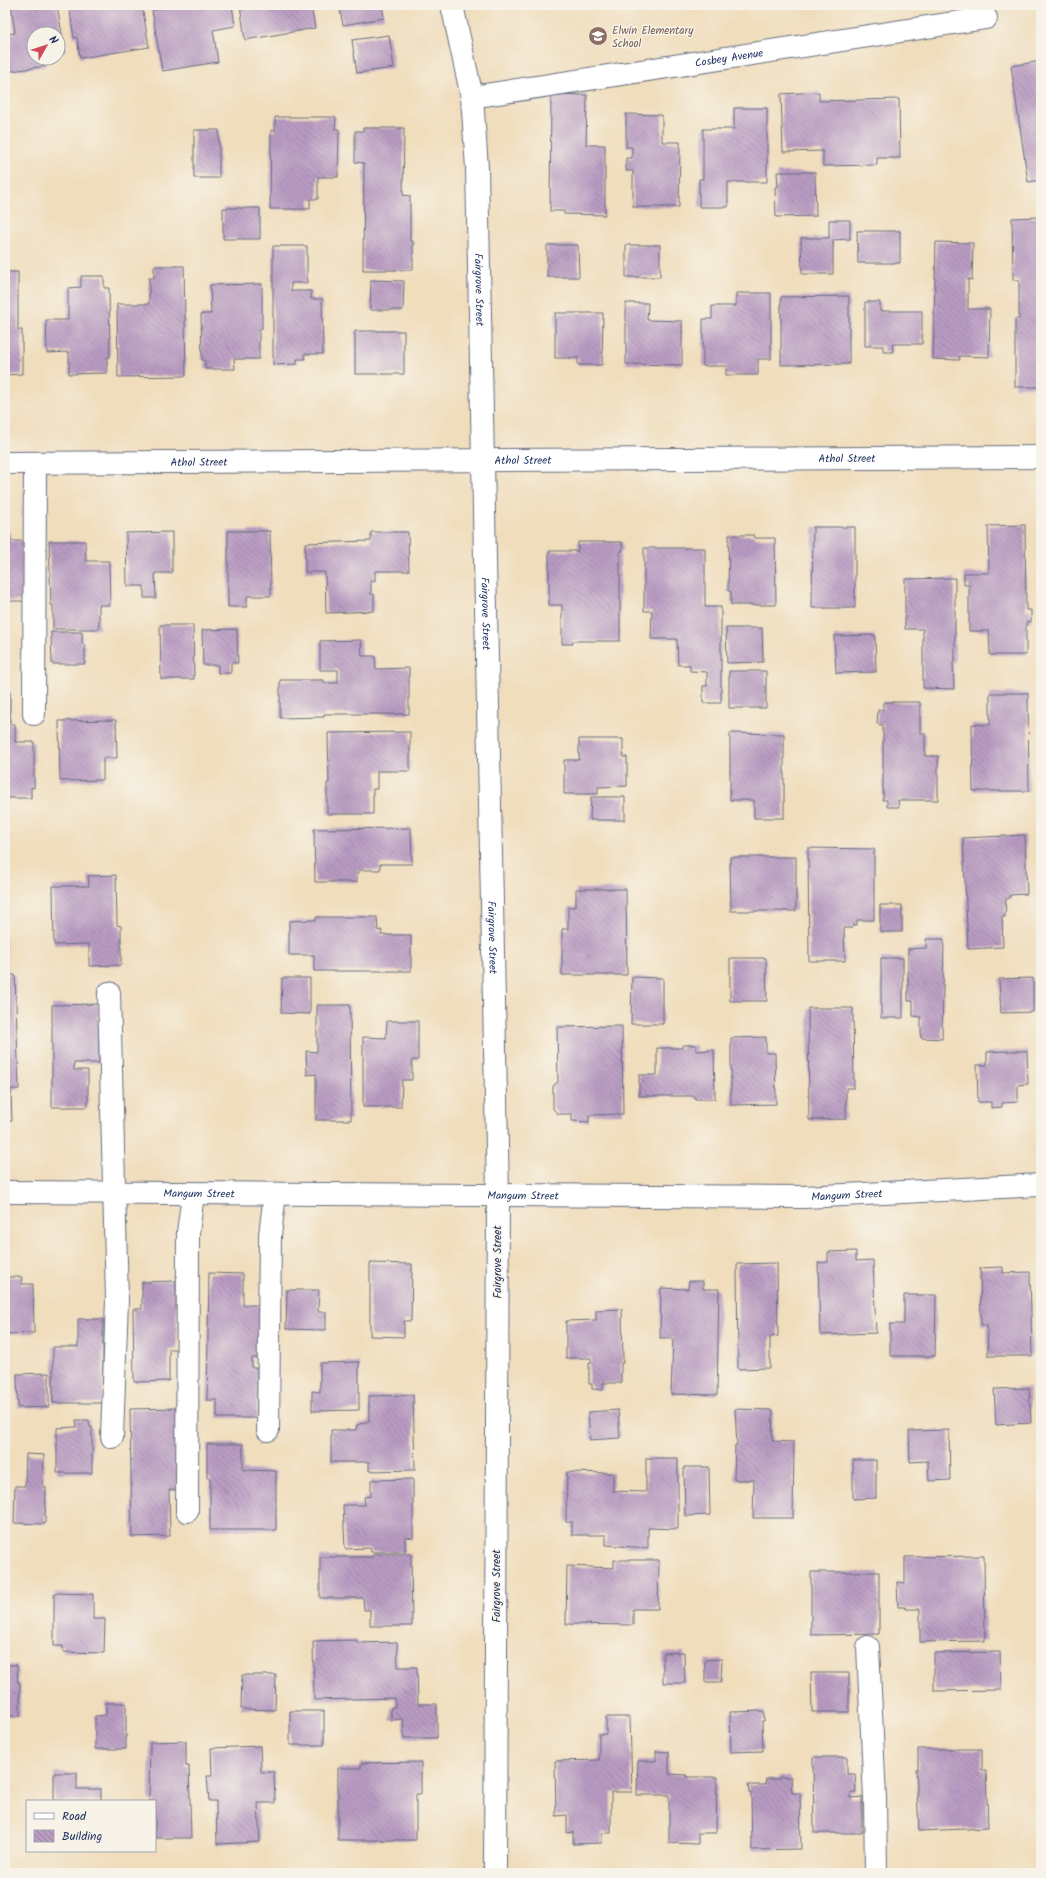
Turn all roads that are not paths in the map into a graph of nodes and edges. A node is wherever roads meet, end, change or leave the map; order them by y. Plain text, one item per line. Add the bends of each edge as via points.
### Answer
1 (452, 5) edge
2 (986, 18) dead end
3 (472, 97) junction
4 (1041, 457) edge
5 (482, 460) junction
6 (5, 463) edge
7 (35, 463) junction
8 (34, 714) dead end
9 (109, 993) dead end
10 (1041, 1185) edge
11 (5, 1192) edge
12 (113, 1193) junction
13 (193, 1194) junction
14 (275, 1194) junction
15 (498, 1196) junction
16 (268, 1430) dead end
17 (112, 1437) dead end
18 (187, 1511) dead end
19 (868, 1647) dead end
20 (495, 1873) edge
21 (876, 1873) edge

1 - 3 street, Fairgrove Street
2 - 3 street, Cosbey Avenue
3 - 5 street, Fairgrove Street via 478,168
4 - 5 street, Athol Street
5 - 7 street, Athol Street
5 - 15 street, Fairgrove Street
6 - 7 street, Athol Street
7 - 8 street
9 - 12 street
10 - 15 street, Mangum Street via 804,1197
11 - 12 street, Mangum Street
12 - 13 street, Mangum Street
12 - 17 street via 116,1300
13 - 14 street, Mangum Street
13 - 18 street via 188,1233
14 - 15 street, Mangum Street
14 - 16 street via 270,1235
15 - 20 street, Fairgrove Street
19 - 21 street

